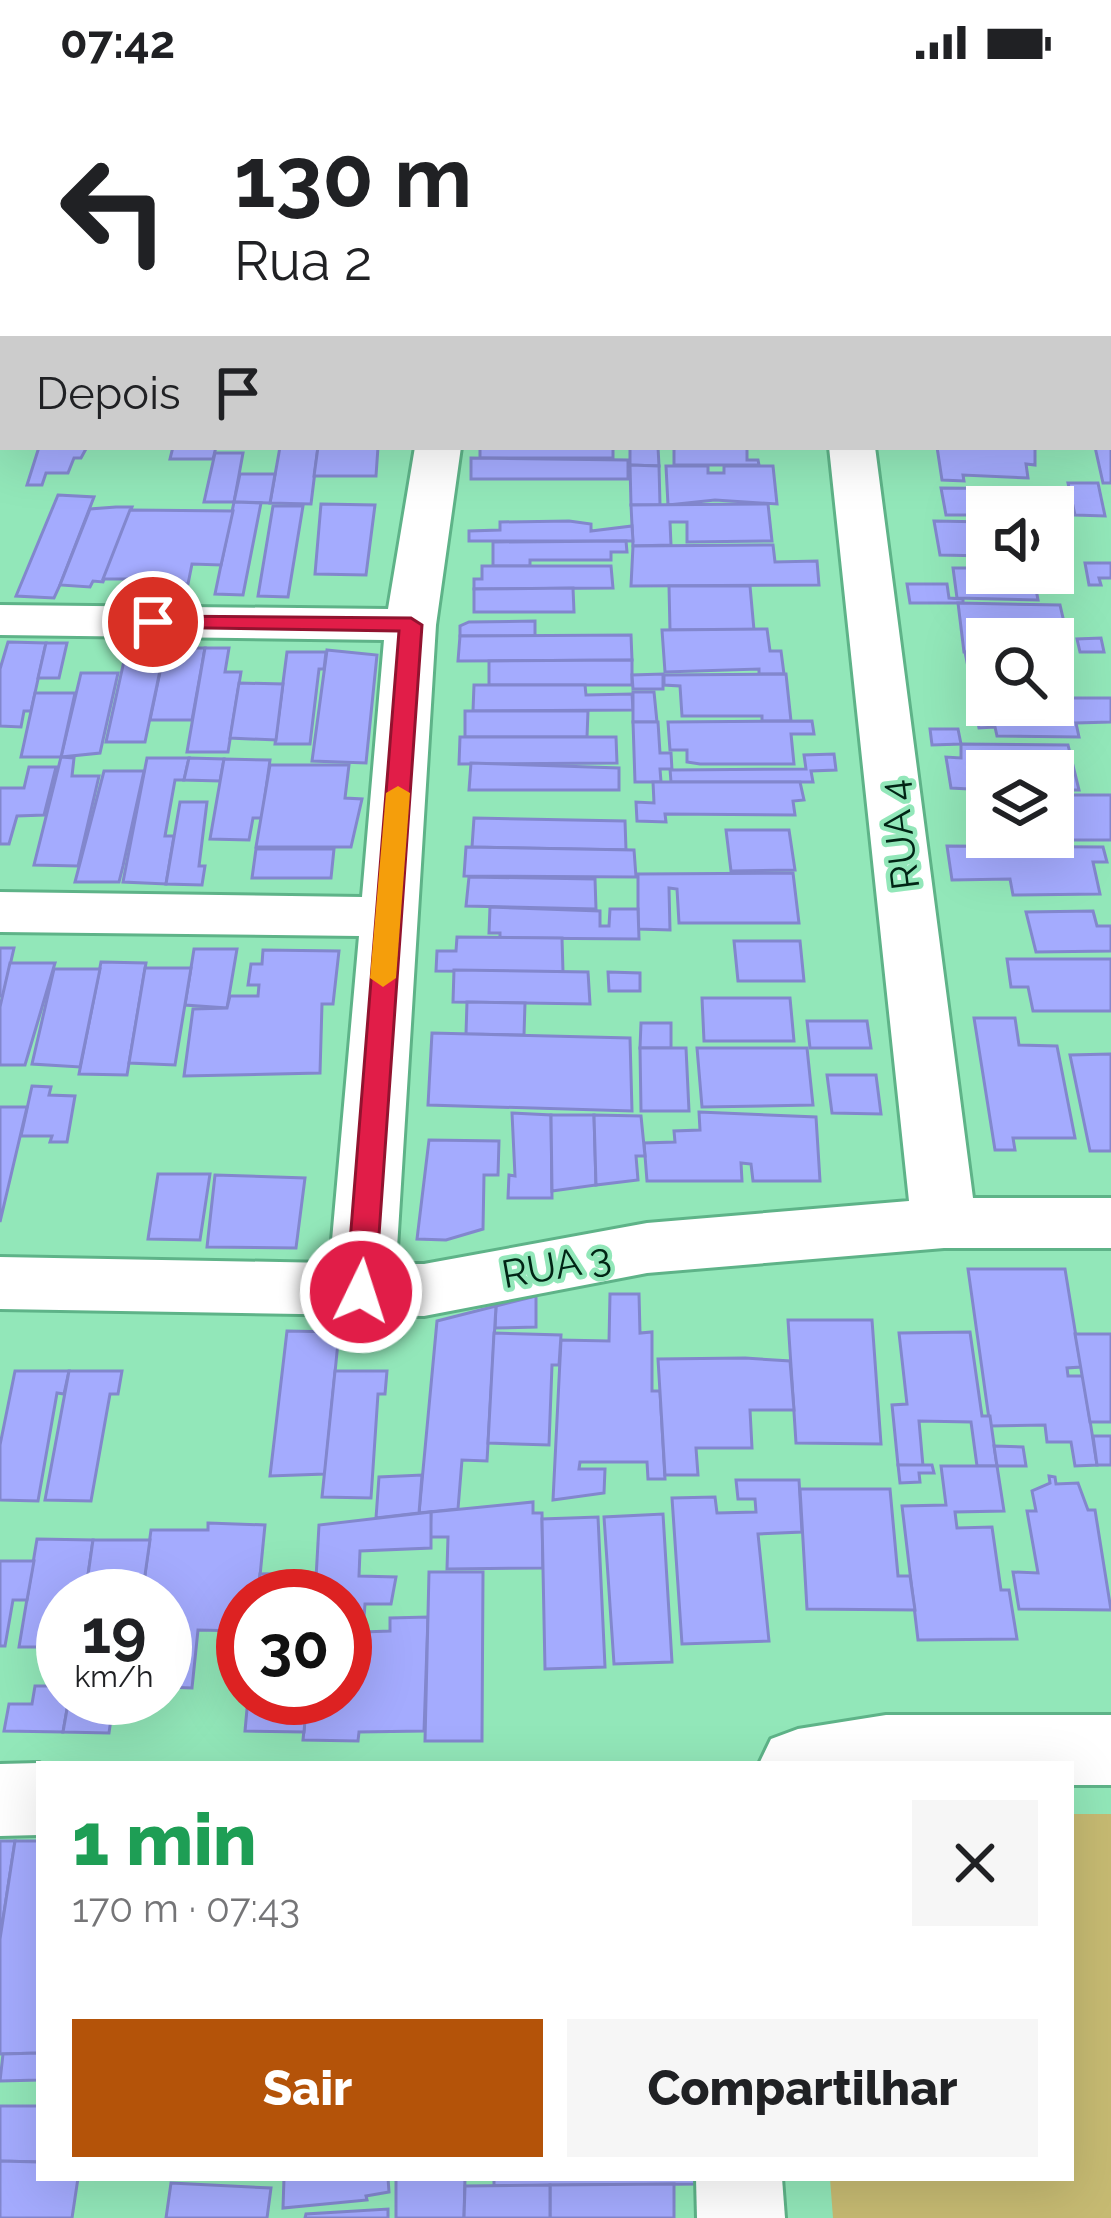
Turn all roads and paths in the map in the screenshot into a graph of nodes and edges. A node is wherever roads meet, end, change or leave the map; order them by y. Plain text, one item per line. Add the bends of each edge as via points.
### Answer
1 (438, 450) edge
2 (852, 450) edge
3 (0, 620) edge
4 (411, 625) junction
5 (0, 912) edge
6 (388, 917) junction
7 (944, 1223) junction
8 (1111, 1223) edge
9 (0, 1283) edge
10 (361, 1292) junction
11 (1111, 1750) edge
12 (817, 1761) edge
13 (36, 1798) edge
14 (0, 1800) edge
15 (739, 2181) edge
16 (741, 2218) edge

1 - 4 street
2 - 7 street, RUA 4
3 - 4 street
4 - 6 street
5 - 6 street
6 - 10 street
7 - 8 street, RUA 3
7 - 10 street, RUA 3 via 647,1248 424,1290
9 - 10 street, RUA 3
11 - 12 street via 886,1750
13 - 14 street
15 - 16 street

